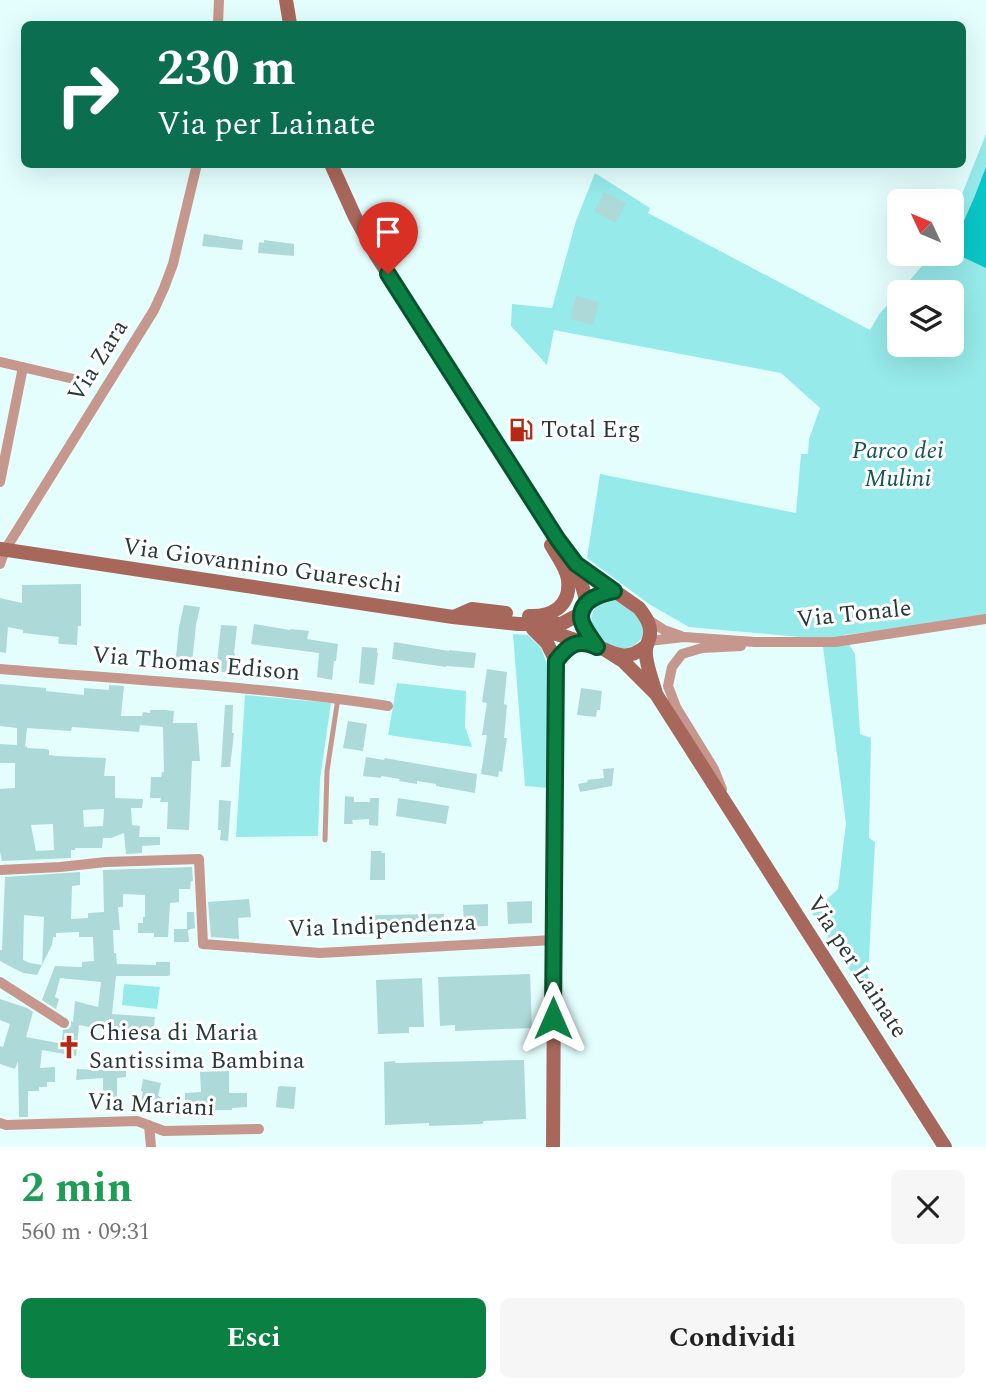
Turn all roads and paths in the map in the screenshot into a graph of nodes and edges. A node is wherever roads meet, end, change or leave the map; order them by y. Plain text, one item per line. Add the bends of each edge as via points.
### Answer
1 (219, 0) edge
2 (286, 0) edge
3 (218, 21) edge
4 (290, 21) edge
5 (196, 168) edge
6 (333, 168) edge
7 (1, 362) edge
8 (23, 368) junction
9 (78, 380) dead end
10 (505, 458) junction
11 (0, 482) edge
12 (2, 555) edge
13 (576, 564) junction
14 (614, 591) junction
15 (584, 609) junction
16 (453, 617) junction
17 (647, 619) junction
18 (986, 619) edge
19 (518, 624) junction
20 (533, 629) junction
21 (559, 629) junction
22 (684, 637) junction
23 (581, 642) junction
24 (755, 642) junction
25 (647, 644) junction
26 (602, 649) junction
27 (553, 656) junction
28 (0, 669) edge
29 (656, 694) junction
30 (338, 698) junction
31 (388, 706) dead end
32 (731, 812) junction
33 (325, 840) dead end
34 (0, 870) edge
35 (553, 940) junction
36 (0, 982) edge
37 (64, 1023) dead end
38 (6, 1124) edge
39 (149, 1125) junction
40 (259, 1129) dead end
41 (151, 1147) edge
42 (552, 1147) edge
43 (945, 1147) edge

1 - 3 street
2 - 4 street
5 - 12 street, Via Zara via 173,264 154,310
6 - 10 street via 376,255
7 - 8 street
8 - 9 street
8 - 11 street
10 - 13 street
10 - 16 street via 509,474 565,568 568,591 563,605 543,617 472,609
12 - 16 street, Via Giovannino Guareschi
13 - 14 street
13 - 15 street
14 - 15 street via 597,595
14 - 17 street
15 - 21 street
15 - 26 street via 584,626
16 - 19 street, Via Giovannino Guareschi
17 - 22 street
17 - 25 street via 651,632
18 - 24 street, Via Tonale via 835,642
19 - 20 street
19 - 21 street
20 - 21 street
20 - 27 street
21 - 23 street, Via per Lainate
21 - 27 street
22 - 24 street, Via Tonale
22 - 25 street
23 - 26 street, Via per Lainate
23 - 27 street
24 - 32 street, Via per Lainate via 682,654 672,667 668,686 714,769
25 - 26 street, Via per Lainate via 633,656
25 - 29 street, Via per Lainate via 646,661
26 - 29 street, Via per Lainate via 623,661
27 - 35 street
28 - 30 street, Via Thomas Edison
29 - 32 street, Via per Lainate
30 - 31 street, Via Thomas Edison
30 - 33 lane via 327,771
32 - 43 street, Via per Lainate
34 - 35 street, Via Indipendenza via 199,859 203,944 320,953
35 - 42 street
36 - 37 street
38 - 39 street, Via Mariani via 137,1121
39 - 40 street, Via Mariani via 164,1131
39 - 41 street

